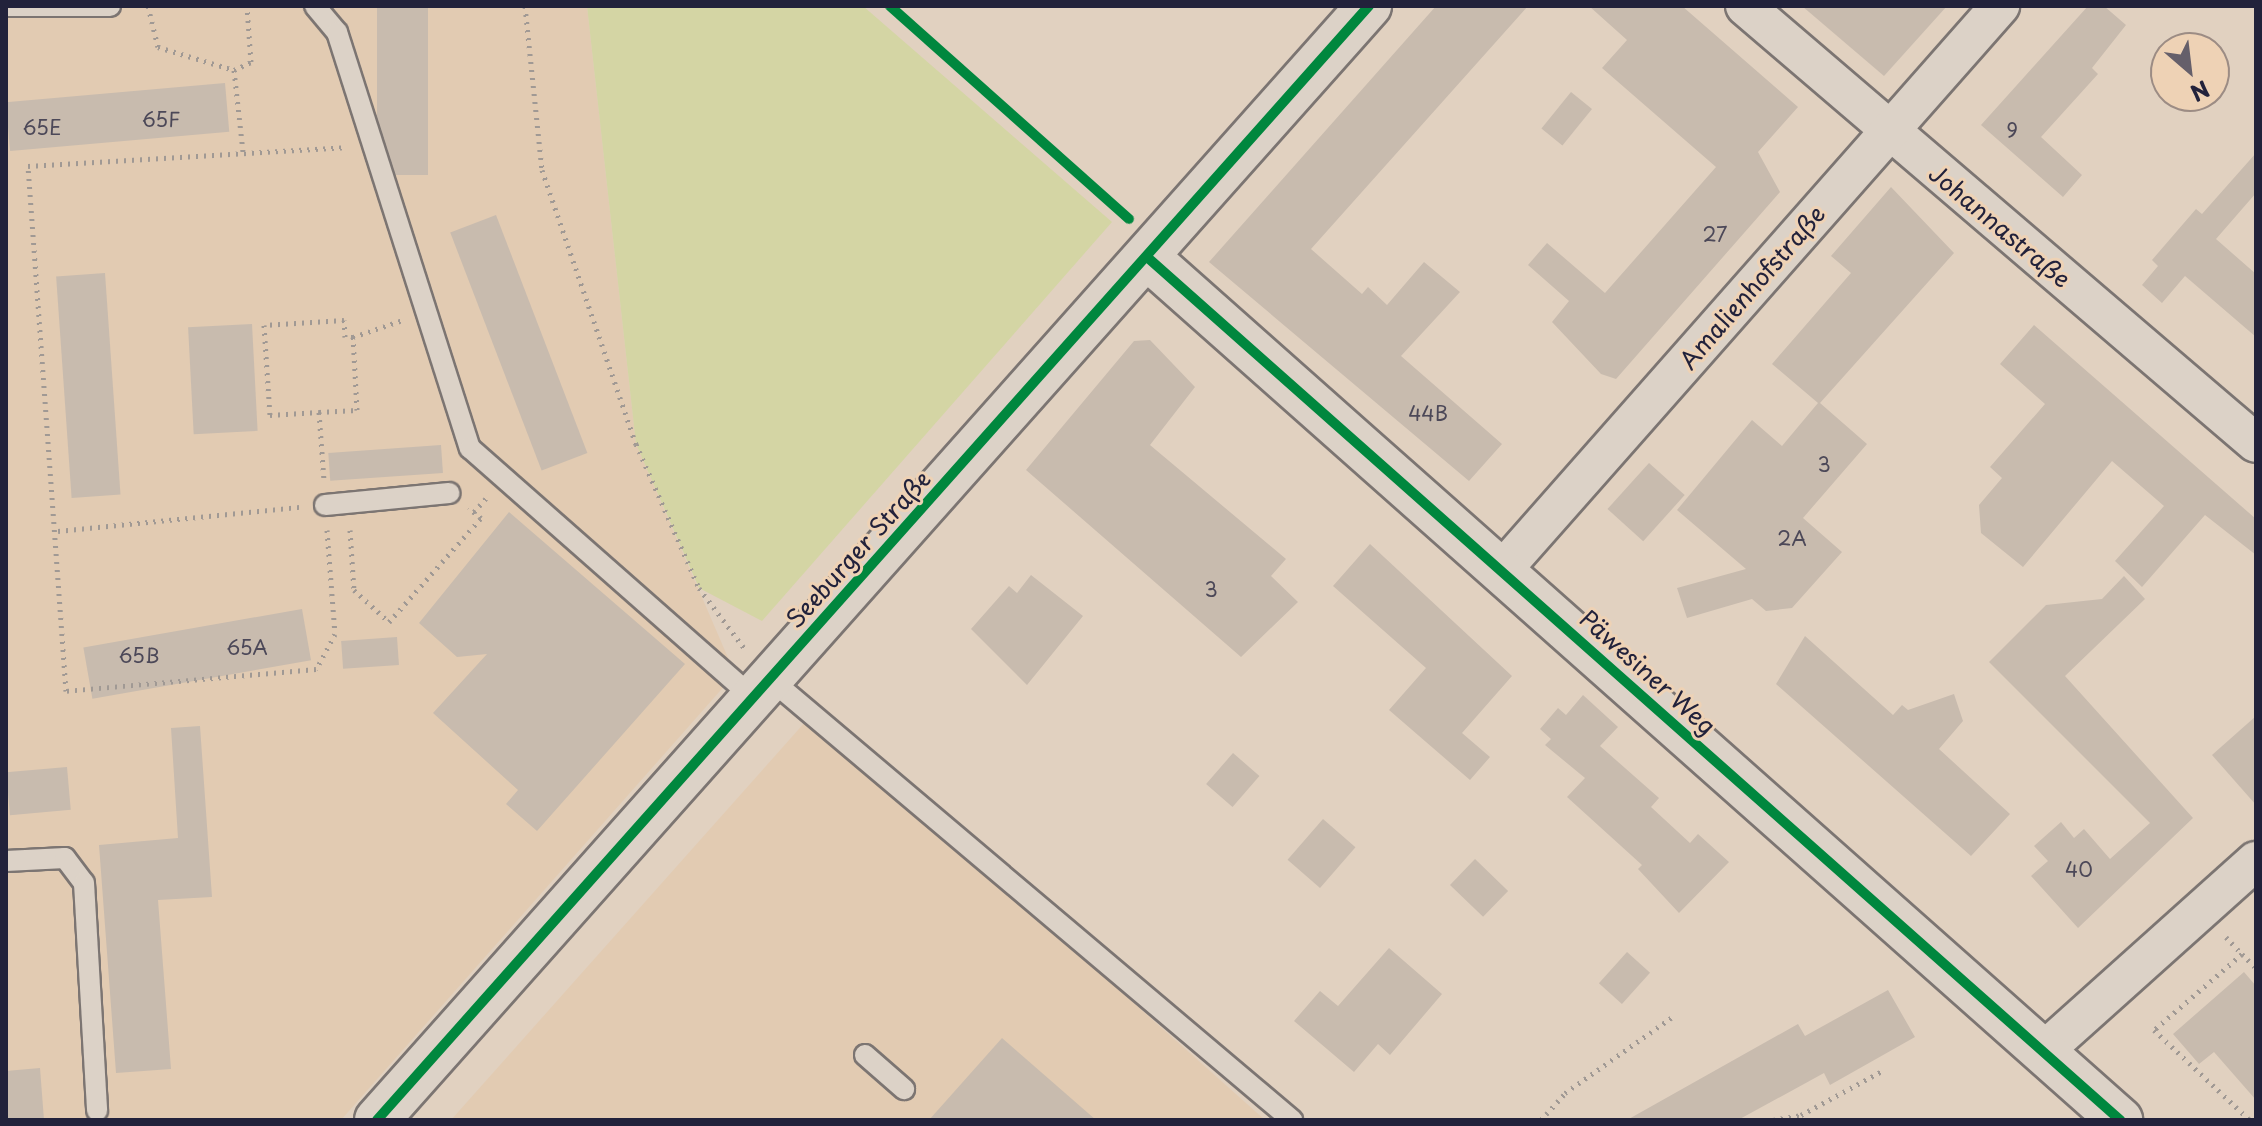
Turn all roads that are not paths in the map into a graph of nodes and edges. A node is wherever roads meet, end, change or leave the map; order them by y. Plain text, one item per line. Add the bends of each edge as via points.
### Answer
1 (7, 6) edge
2 (110, 6) edge
3 (315, 6) edge
4 (1369, 6) edge
5 (1745, 6) edge
6 (2000, 6) edge
7 (1888, 131) junction
8 (1147, 257) junction
9 (2256, 443) edge
10 (449, 493) road end
11 (325, 505) road end
12 (1504, 568) junction
13 (756, 675) junction
14 (6, 861) edge
15 (2256, 861) edge
16 (2045, 1050) junction
17 (865, 1055) dead end
18 (904, 1089) dead end
19 (97, 1111) dead end
20 (377, 1120) edge
21 (1292, 1120) edge
22 (2120, 1120) edge

1 - 2 lane
3 - 13 lane via 337,32 470,448
4 - 8 street, Seeburger Straße
5 - 7 street, Johannastraße
6 - 7 street, Amalienhofstraße
7 - 9 street, Johannastraße
7 - 12 street, Amalienhofstraße
8 - 12 street, Päwesiner Weg
8 - 13 street, Seeburger Straße
10 - 11 lane
12 - 16 street, Päwesiner Weg
13 - 20 street, Seeburger Straße
13 - 21 lane
14 - 19 lane via 65,858 84,883
15 - 16 street
16 - 22 street, Päwesiner Weg
17 - 18 lane

